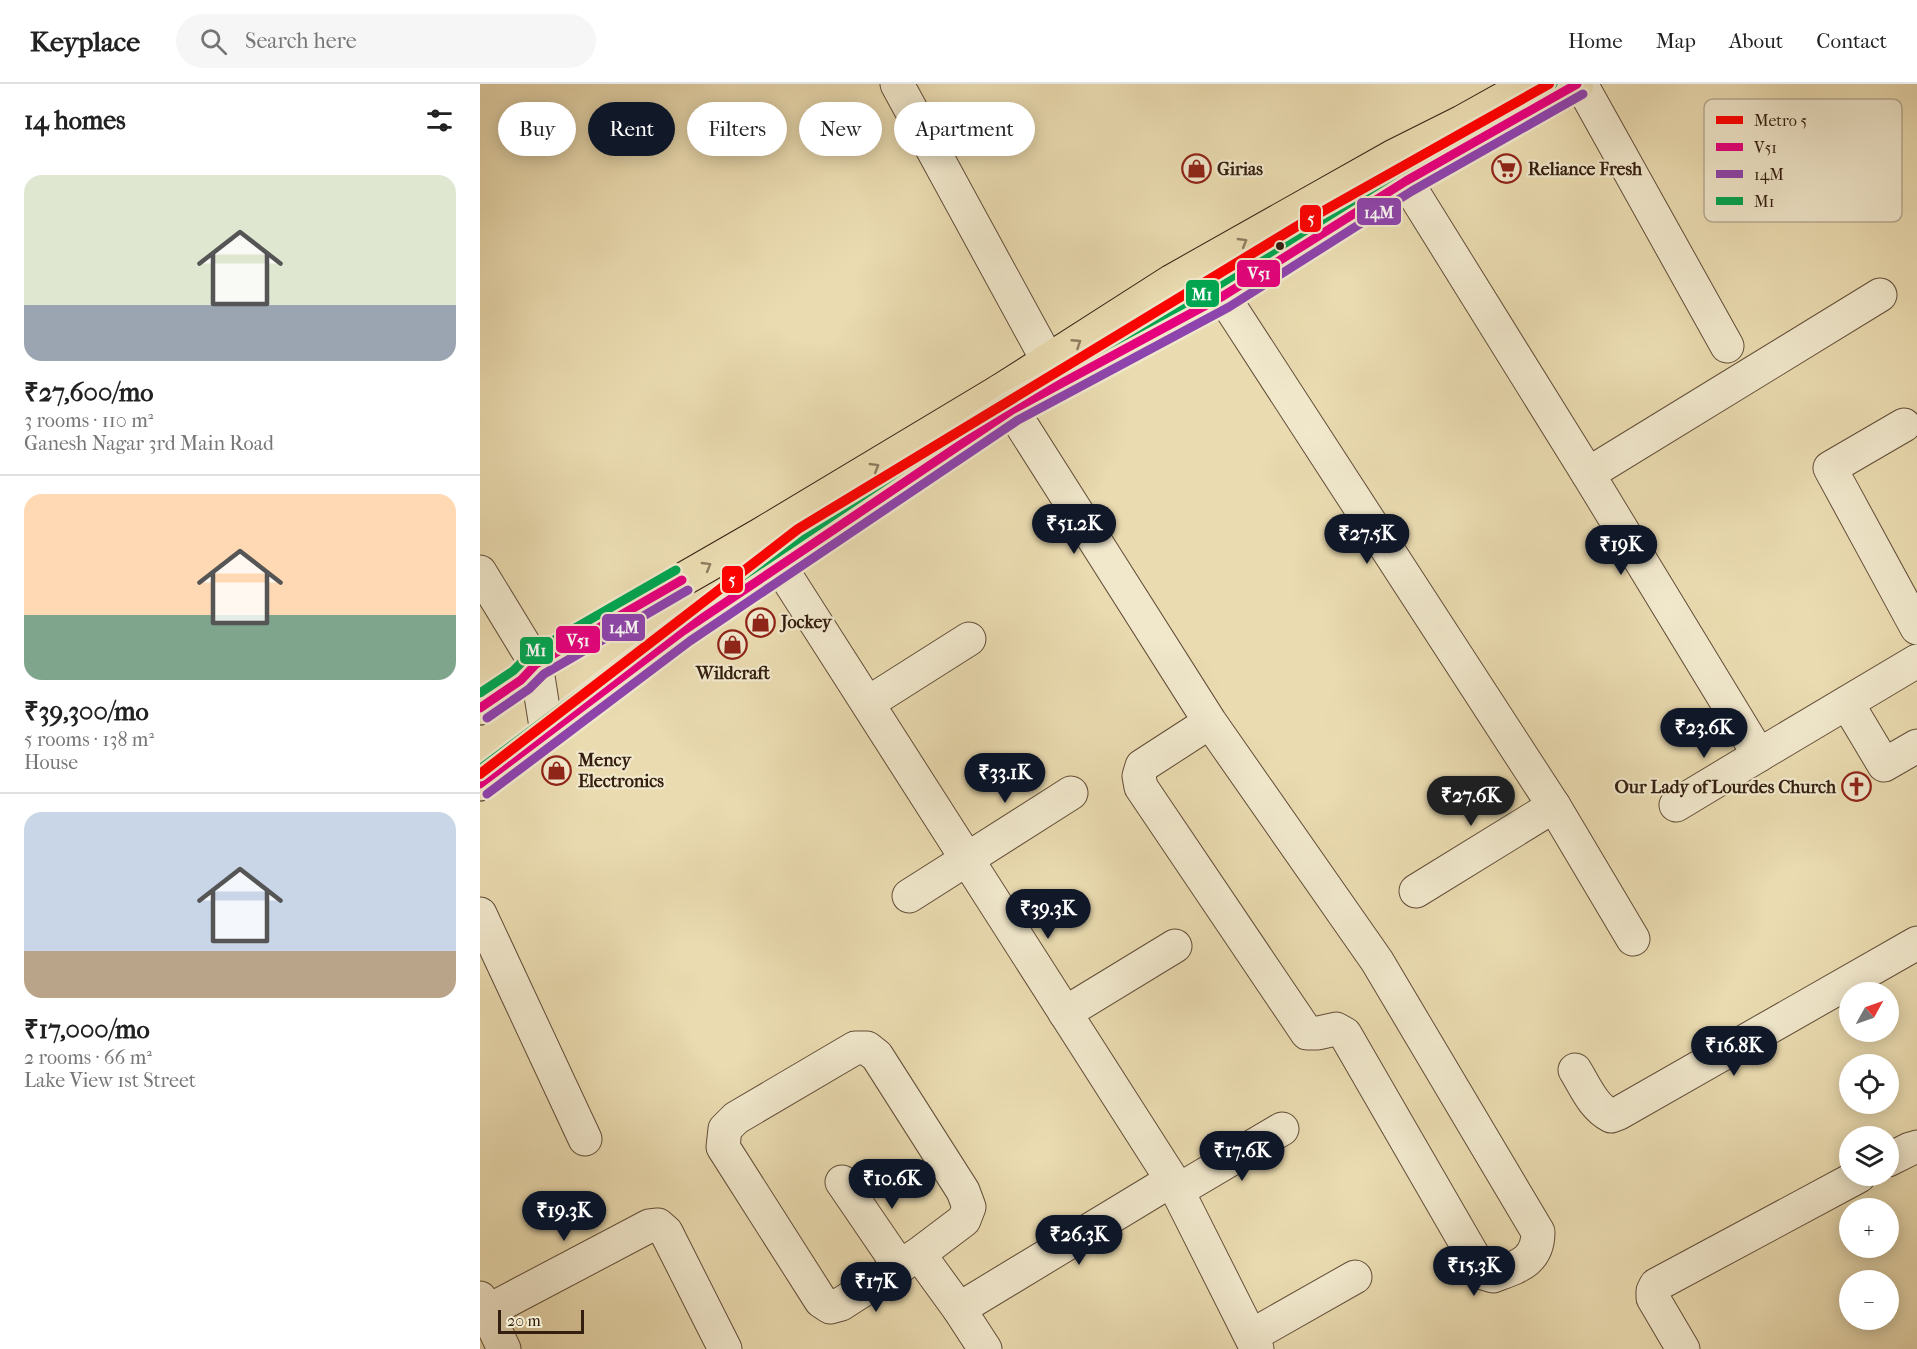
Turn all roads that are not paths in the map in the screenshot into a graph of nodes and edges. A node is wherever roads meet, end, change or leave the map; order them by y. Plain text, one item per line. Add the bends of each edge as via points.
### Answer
1 (897, 84) edge
2 (1579, 84) edge
3 (1511, 89) edge
4 (1407, 181) junction
5 (1881, 295) dead end
6 (1223, 296) junction
7 (1727, 346) dead end
8 (1048, 361) junction
9 (1006, 401) junction
10 (1904, 424) dead end
11 (1588, 474) junction
12 (779, 565) junction
13 (480, 572) edge
14 (1917, 628) edge
15 (969, 639) dead end
16 (1917, 661) edge
17 (536, 664) junction
18 (868, 703) junction
19 (1847, 703) junction
20 (480, 708) edge
21 (1210, 722) junction
22 (547, 733) junction
23 (1917, 746) edge
24 (1759, 755) junction
25 (480, 784) edge
26 (1071, 793) dead end
27 (1676, 805) dead end
28 (1554, 806) junction
29 (967, 859) junction
30 (1416, 891) dead end
31 (909, 896) dead end
32 (480, 914) edge
33 (1633, 939) dead end
34 (1917, 943) edge
35 (1175, 946) dead end
36 (1065, 1013) junction
37 (1575, 1070) dead end
38 (1282, 1129) dead end
39 (585, 1139) dead end
40 (1917, 1147) edge
41 (1899, 1154) edge
42 (842, 1182) dead end
43 (1174, 1185) junction
44 (1841, 1186) edge
45 (910, 1260) junction
46 (1355, 1277) dead end
47 (483, 1305) edge
48 (959, 1309) junction
49 (1254, 1343) edge
50 (504, 1349) edge
51 (725, 1349) edge
52 (985, 1349) edge
53 (1683, 1349) edge

1 - 8 street
2 - 4 main road
2 - 7 street
8 -> 3 main road via 1172,281 1462,122
4 - 6 main road
4 - 11 street
5 - 11 street
6 - 9 main road
6 - 28 street
8 - 9 main road
9 - 12 main road
17 -> 9 main road
9 - 21 street
10 - 14 street via 1830,468
11 - 24 street
12 - 18 street
12 - 22 main road
13 - 17 street
15 - 18 street
16 - 19 street
17 - 20 main road via 521,680
17 - 22 street
18 - 29 street
19 - 23 street via 1884,765
19 - 24 street
21 - 21 street via 1142,766 1141,787 1307,1033 1336,1029 1345,1034 1483,1273 1493,1276 1530,1259 1538,1245 1538,1232 1389,981
22 - 25 main road
24 - 27 street
26 - 29 street
28 - 30 street
28 - 33 street
29 - 31 street
29 - 36 street
32 - 39 street
34 - 37 street via 1611,1116 1596,1104
35 - 36 street
36 - 43 street
38 - 43 street
40 - 41 street
42 - 45 street
43 - 48 street
43 - 49 street
44 - 53 street via 1656,1286 1653,1298
45 - 45 street via 964,1220 969,1207 963,1191 877,1056 867,1048 855,1048 736,1118 724,1129 723,1147 821,1301 830,1307 841,1304
45 - 48 street
46 - 49 street
47 - 50 street
47 - 51 street via 658,1225 666,1232
48 - 52 street

